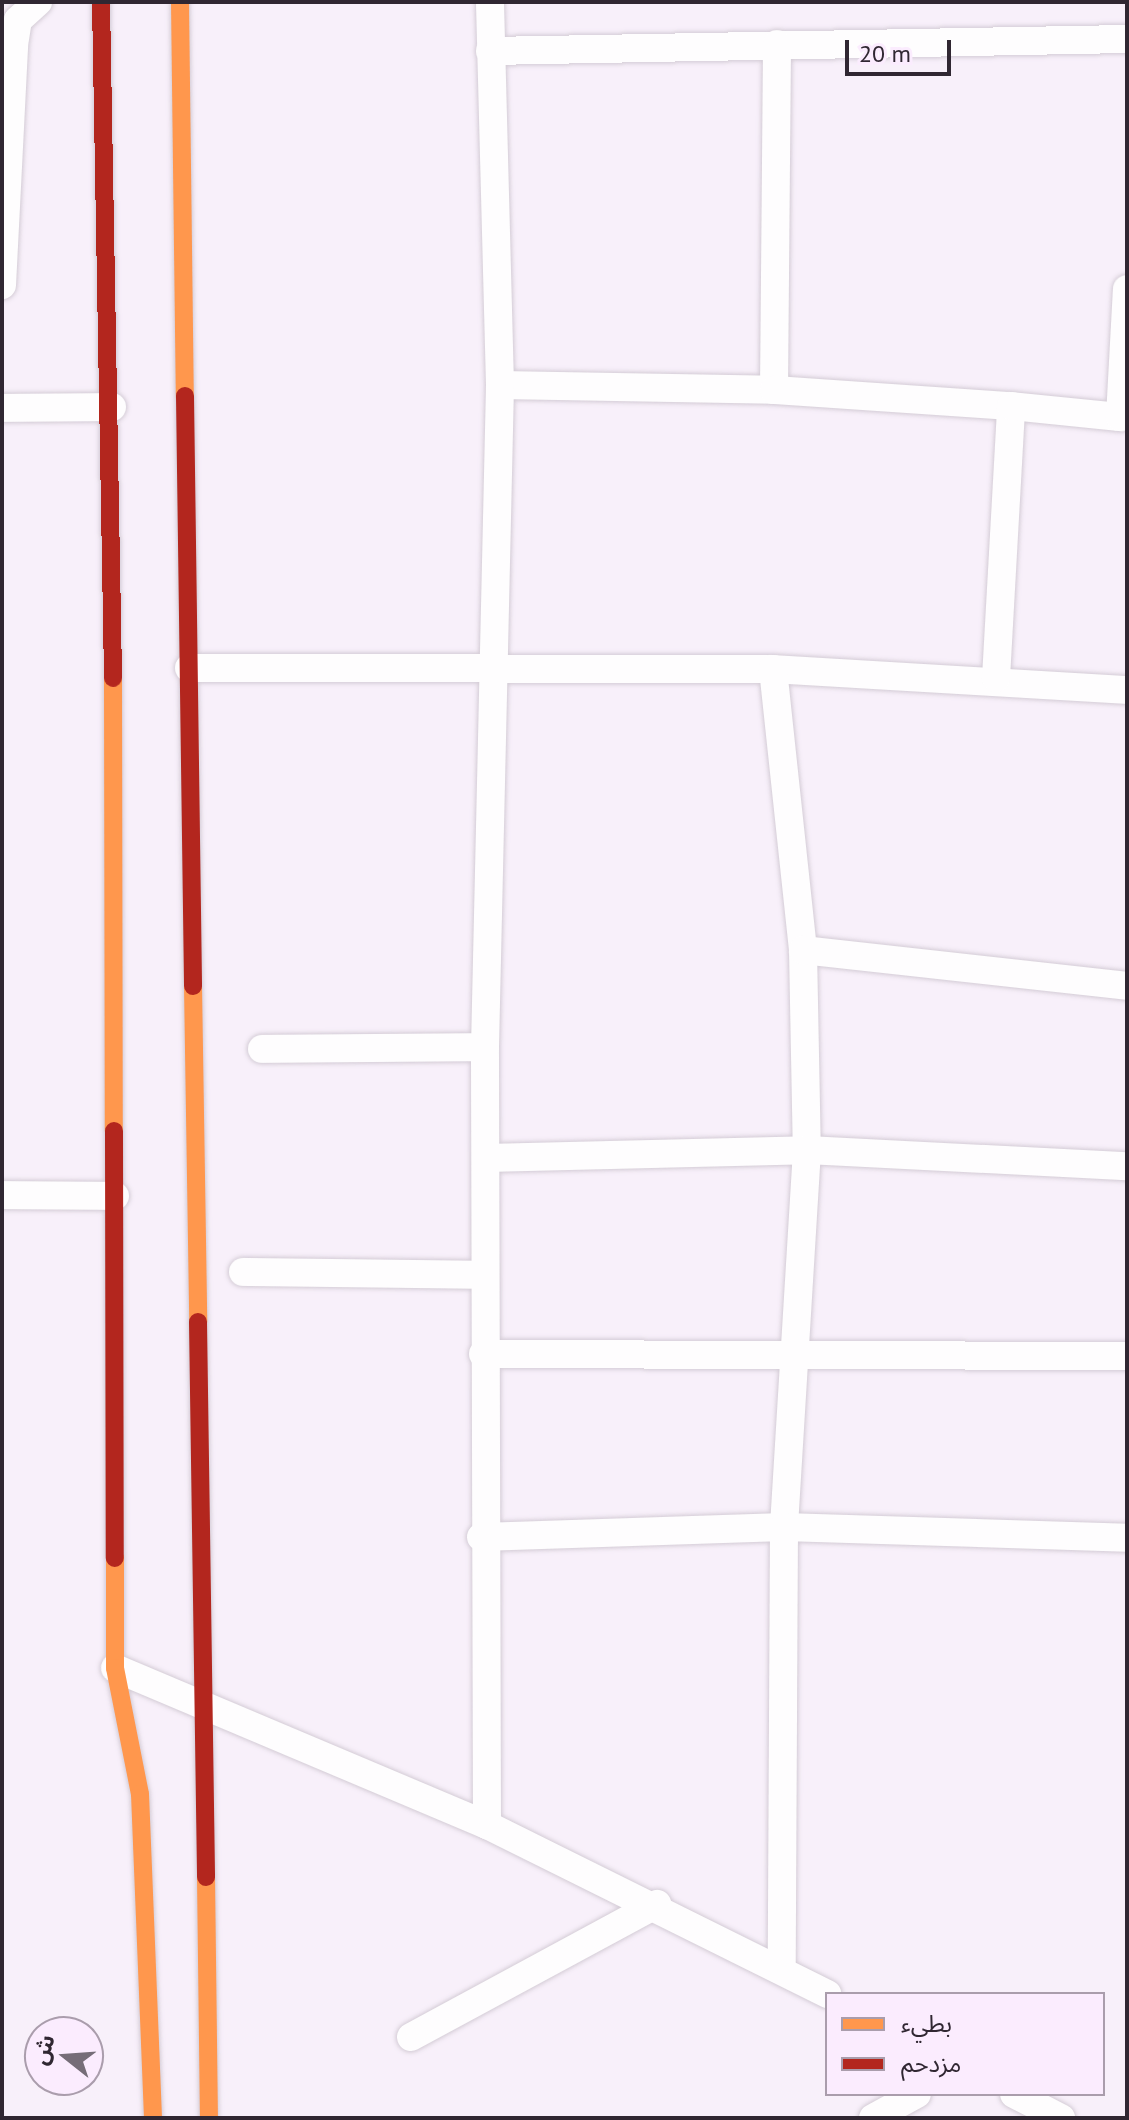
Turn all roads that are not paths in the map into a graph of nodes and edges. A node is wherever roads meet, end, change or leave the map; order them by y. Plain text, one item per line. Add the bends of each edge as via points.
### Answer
1 (38, 2) edge
2 (101, 2) edge
3 (180, 2) edge
4 (490, 2) edge
5 (1127, 39) edge
6 (777, 44) junction
7 (490, 51) junction
8 (2, 285) edge
9 (1127, 289) edge
10 (500, 385) junction
11 (774, 390) junction
12 (1011, 406) junction
13 (112, 407) junction
14 (2, 408) edge
15 (1124, 417) edge
16 (189, 668) junction
17 (773, 669) junction
18 (489, 673) junction
19 (996, 678) junction
20 (1127, 690) edge
21 (803, 950) junction
22 (1127, 986) edge
23 (485, 1047) junction
24 (262, 1049) dead end
25 (807, 1150) junction
26 (486, 1158) junction
27 (1127, 1166) edge
28 (2, 1195) edge
29 (115, 1196) junction
30 (243, 1272) dead end
31 (483, 1275) junction
32 (1126, 1347) edge
33 (794, 1350) junction
34 (483, 1354) junction
35 (784, 1527) junction
36 (481, 1537) junction
37 (1127, 1538) edge
38 (115, 1668) junction
39 (198, 1705) junction
40 (487, 1825) junction
41 (657, 1904) junction
42 (782, 1969) junction
43 (825, 1993) edge
44 (411, 2037) dead end
45 (913, 2096) edge
46 (1018, 2096) edge
47 (153, 2118) edge
48 (209, 2118) edge
49 (873, 2118) edge
50 (1061, 2118) edge

1 - 8 street via 18,20 13,59
2 - 13 highway
3 - 16 highway
4 - 7 street
5 - 6 street
6 - 7 street
6 - 11 street
7 - 10 street
9 - 15 street
10 - 11 street
10 - 18 street
11 - 12 street
12 - 15 street
12 - 19 street
13 - 14 street
13 - 29 highway
16 - 18 street
16 - 39 highway
17 - 18 street
17 - 19 street
17 - 21 street
18 - 23 street
19 - 20 street
21 - 22 street
21 - 25 street
23 - 24 street
23 - 26 street
25 - 26 street
25 - 27 street
25 - 33 street
26 - 31 street
28 - 29 street
29 - 38 highway
30 - 31 street
31 - 34 street
32 - 33 street
33 - 34 street
33 - 35 street
34 - 36 street
35 - 36 street
35 - 37 street
35 - 42 street
36 - 40 street
38 - 39 street
38 - 47 highway via 140,1794
39 - 40 street
39 - 48 highway
40 - 41 street
41 - 42 street
41 - 44 street
42 - 43 street
45 - 49 street
46 - 50 street

